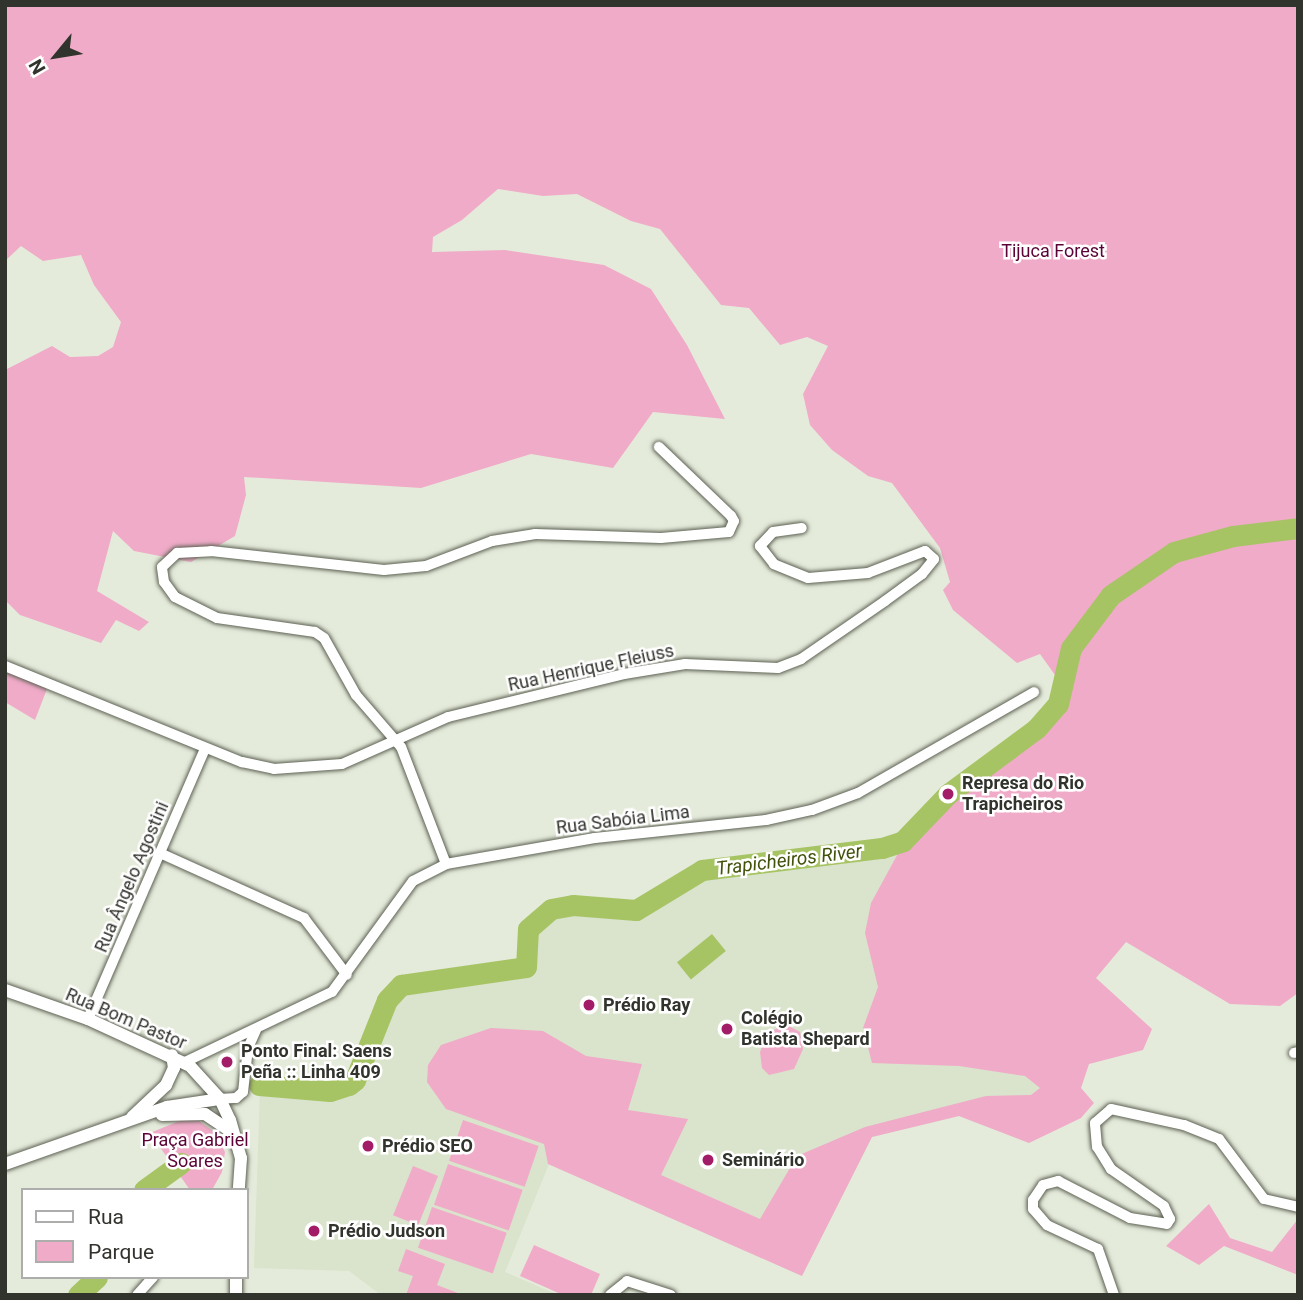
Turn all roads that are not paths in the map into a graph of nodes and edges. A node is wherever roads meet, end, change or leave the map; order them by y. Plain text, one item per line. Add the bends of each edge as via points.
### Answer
1 (659, 447) dead end
2 (802, 528) dead end
3 (5, 666) edge
4 (1034, 692) dead end
5 (395, 740) junction
6 (205, 748) junction
7 (160, 853) junction
8 (446, 864) junction
9 (347, 975) junction
10 (5, 990) edge
11 (88, 1019) junction
12 (257, 1030) junction
13 (172, 1055) junction
14 (185, 1062) junction
15 (220, 1100) junction
16 (124, 1124) junction
17 (236, 1138) junction
18 (5, 1164) edge
19 (240, 1184) edge
20 (1298, 1207) edge
21 (151, 1279) edge
22 (137, 1295) edge
23 (610, 1295) edge
24 (671, 1295) edge
25 (1114, 1295) edge

1 - 5 street via 731,516 734,521 729,532 661,538 535,534 492,541 426,566 384,570 211,551 185,551 166,559 164,583 192,607 217,618 315,632 324,638 356,695
2 - 5 street, Rua Henrique Fleiuss via 773,532 760,546 775,564 808,578 868,573 925,551 933,559 922,574 864,616 802,659 778,668 654,668 474,710
3 - 6 street, Rua Henrique Fleiuss
4 - 8 street, Rua Sabóia Lima via 858,793 812,810 766,820 596,838
5 - 6 street, Rua Henrique Fleiuss via 342,764 309,769 274,769
5 - 8 street
6 - 7 street, Rua Ângelo Agostini
7 - 9 street via 304,918
7 - 11 street, Rua Ângelo Agostini
8 - 9 street, Rua Sabóia Lima via 413,881
9 - 12 street, Rua Sabóia Lima via 332,992
10 - 11 street, Rua Bom Pastor
11 - 13 street, Rua Bom Pastor
12 - 14 street, Rua Sabóia Lima
12 - 15 street via 248,1048 243,1092
13 - 14 street, Rua Bom Pastor
13 - 16 street via 174,1068 166,1085
14 - 15 street, Rua Bom Pastor
15 - 16 street via 176,1105
15 - 17 street, Rua Bom Pastor
16 - 17 street via 164,1115 205,1114 226,1125
16 - 18 street
17 - 19 street, Rua Bom Pastor
20 - 25 street via 1264,1199 1228,1146 1202,1131 1124,1108 1111,1109 1096,1123 1093,1137 1102,1158 1164,1206 1171,1219 1167,1224 1130,1218 1058,1181 1036,1192 1033,1209 1039,1219 1098,1249
21 - 22 street
23 - 24 street via 627,1281 638,1281

